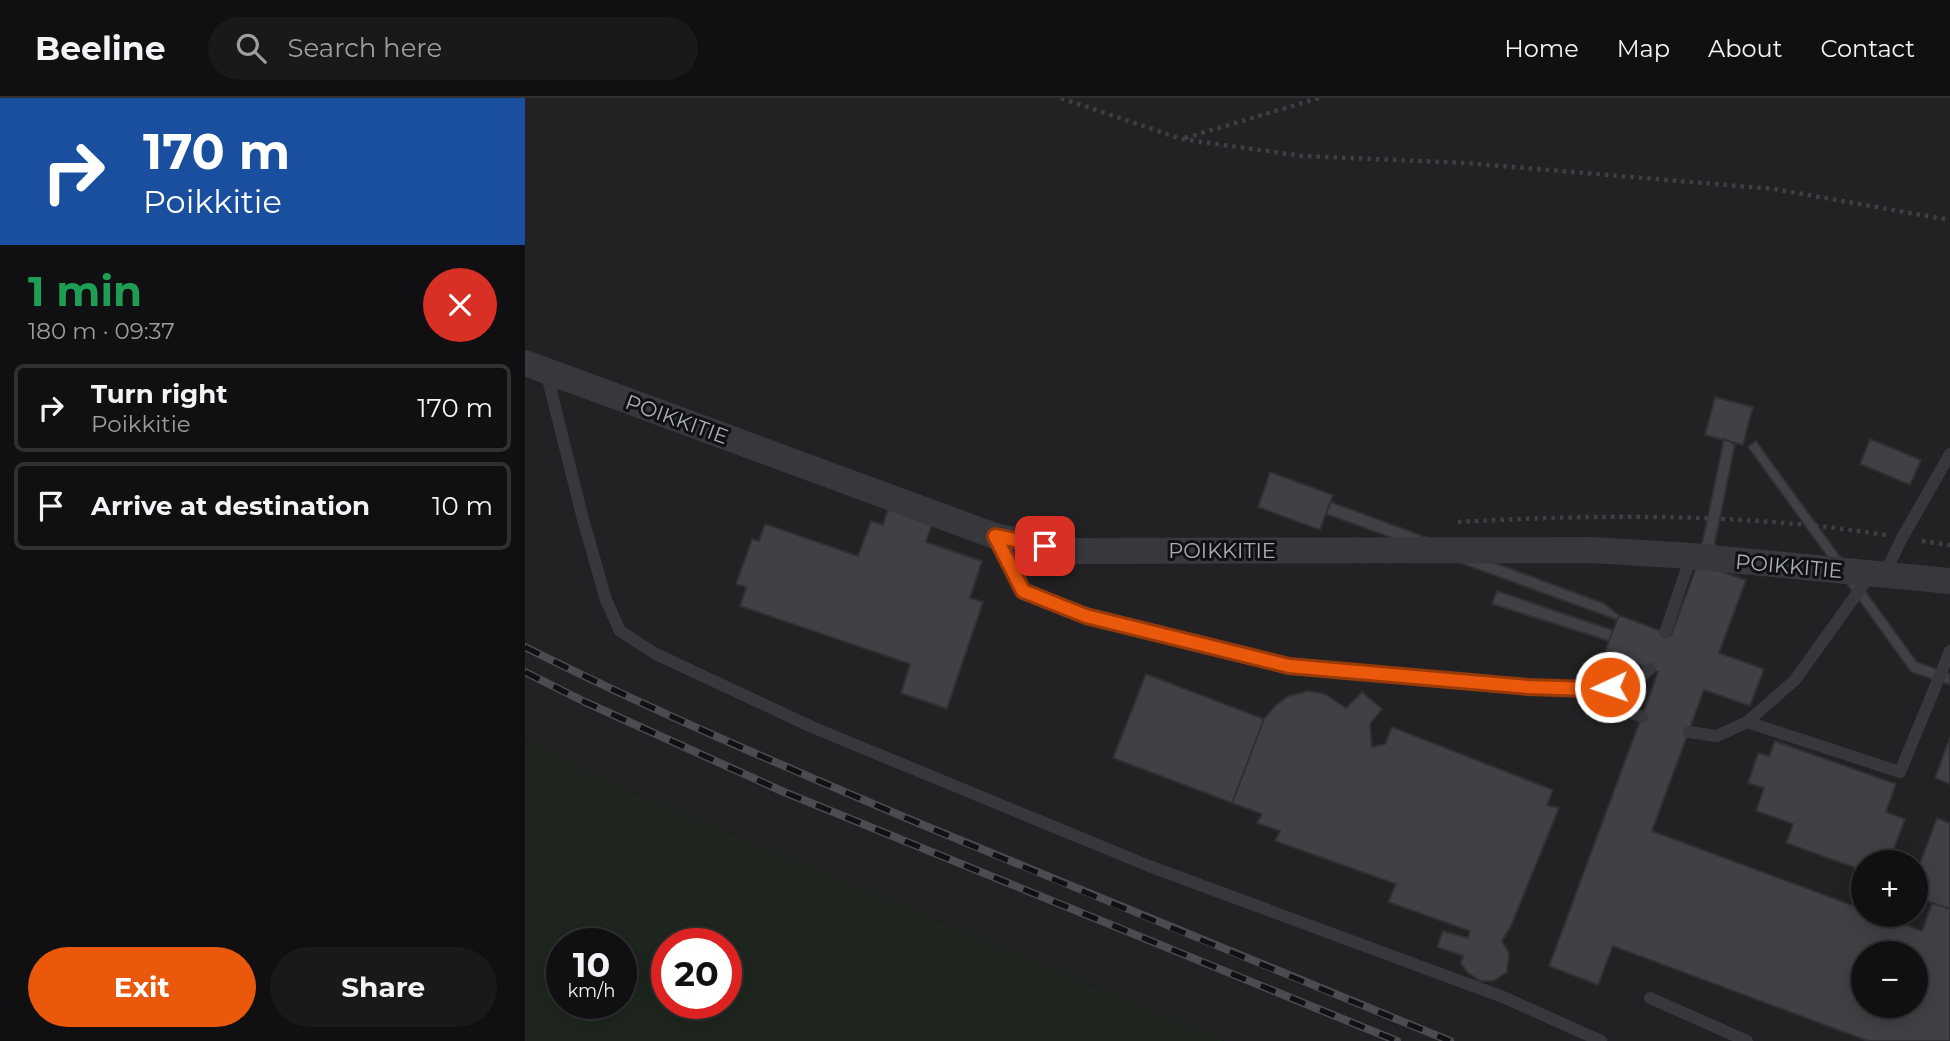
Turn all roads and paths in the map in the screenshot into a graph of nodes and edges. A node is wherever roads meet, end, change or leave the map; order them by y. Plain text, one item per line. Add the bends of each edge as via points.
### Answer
1 (1061, 98) edge
2 (1319, 98) edge
3 (1181, 139) junction
4 (1950, 220) edge
5 (535, 367) edge
6 (1950, 454) edge
7 (1451, 522) dead end
8 (995, 536) junction
9 (1902, 538) junction
10 (1950, 545) edge
11 (1691, 556) junction
12 (1878, 574) junction
13 (1950, 582) edge
14 (1665, 633) dead end
15 (1950, 651) edge
16 (1650, 669) dead end
17 (1569, 689) junction
18 (1642, 716) dead end
19 (1747, 722) junction
20 (1689, 732) dead end
21 (1650, 998) dead end
22 (1601, 1041) edge
23 (1747, 1041) edge

1 - 3 path
2 - 3 path
3 - 4 path via 1303,156 1466,163 1774,189
5 - 8 street, POIKKITIE
5 - 22 lane via 619,631 656,654 825,732 1149,866 1503,997
6 - 9 lane
7 - 9 path via 1563,516 1708,519
8 - 11 street, POIKKITIE via 1069,551 1592,550
8 - 17 lane via 1023,591 1086,616 1289,666
9 - 10 path
9 - 12 lane
11 - 12 street, POIKKITIE
11 - 14 lane
12 - 13 street, POIKKITIE
12 - 19 lane via 1795,680
15 - 19 lane via 1900,772
16 - 17 lane via 1630,684
17 - 18 lane
19 - 20 lane via 1717,736
21 - 23 lane

